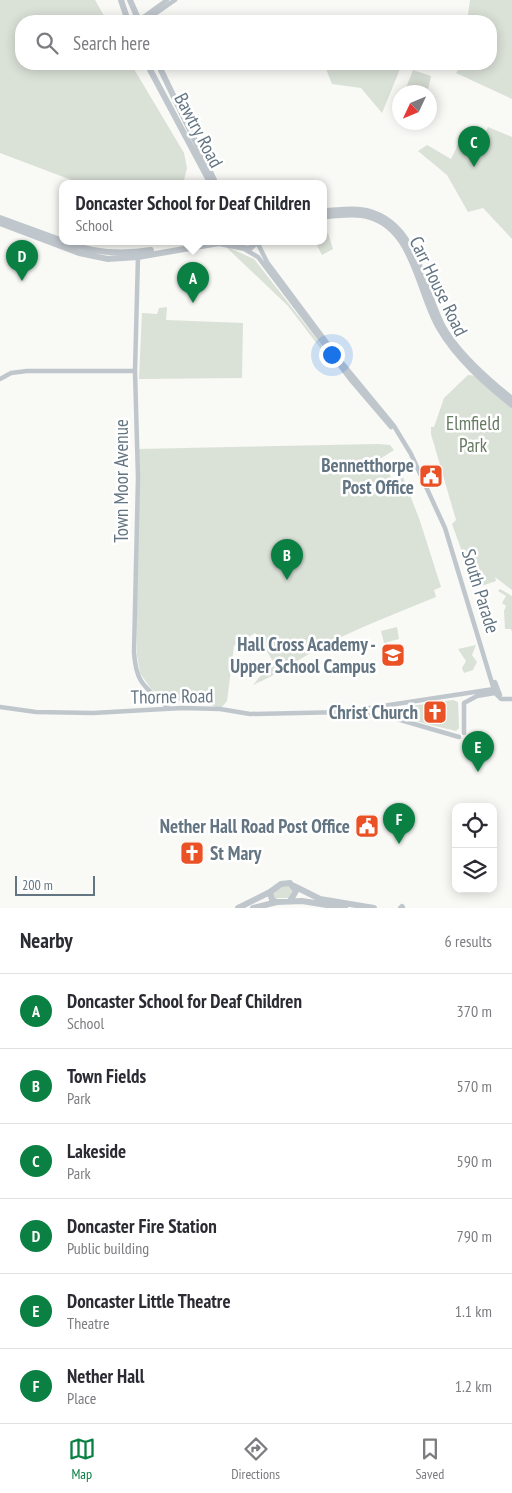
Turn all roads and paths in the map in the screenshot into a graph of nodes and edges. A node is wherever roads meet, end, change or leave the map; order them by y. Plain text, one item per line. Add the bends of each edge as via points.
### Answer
1 (121, 0) edge
2 (130, 0) edge
3 (167, 0) edge
4 (175, 0) edge
5 (134, 8) junction
6 (148, 14) joint
7 (126, 15) edge
8 (137, 15) edge
9 (154, 15) edge
10 (150, 70) edge
11 (161, 70) edge
12 (209, 180) edge
13 (214, 180) edge
14 (327, 211) edge
15 (327, 216) edge
16 (0, 218) edge
17 (0, 223) edge
18 (59, 239) edge
19 (79, 245) edge
20 (183, 245) edge
21 (200, 245) edge
22 (229, 245) edge
23 (239, 245) edge
24 (254, 245) edge
25 (258, 245) edge
26 (242, 249) junction
27 (138, 255) junction
28 (134, 371) junction
29 (0, 379) edge
30 (512, 400) edge
31 (512, 405) edge
32 (400, 437) junction
33 (497, 691) junction
34 (454, 696) junction
35 (512, 699) edge
36 (159, 702) junction
37 (394, 705) junction
38 (0, 707) edge
39 (463, 707) junction
40 (168, 708) junction
41 (159, 709) junction
42 (345, 712) junction
43 (397, 719) junction
44 (291, 884) junction
45 (270, 892) junction
46 (290, 901) junction
47 (277, 902) junction
48 (238, 906) edge
49 (253, 908) edge
50 (345, 908) edge
51 (374, 908) edge

1 - 7 highway
2 - 5 highway
3 - 6 street
4 - 9 street
5 - 6 street via 140,14
5 - 8 highway
10 - 12 highway, Bawtry Road
11 - 13 highway, Bawtry Road
14 - 30 highway, Carr House Road via 360,210 396,226 412,251 443,326 474,364
15 - 31 highway, Carr House Road via 360,215 392,230 405,248 429,309 446,340 473,371
16 - 18 highway
17 - 27 highway via 79,253 108,259
19 - 27 highway via 104,252
20 - 27 highway
21 - 27 highway
22 - 26 highway
23 - 26 highway
24 - 26 highway
25 - 32 street via 267,262
26 - 32 street via 258,257 350,379
27 - 28 street, Town Moor Avenue
28 - 29 street via 26,371
28 - 36 street, Town Moor Avenue via 138,478 135,668 143,687
32 - 33 street, South Parade via 443,520
33 - 34 street, Thorne Road
33 - 35 street via 501,699
33 - 39 street via 477,696
34 - 37 street, Thorne Road
34 - 39 street
36 - 40 street, Town Moor Avenue
36 - 41 street
37 - 42 street, Thorne Road
37 - 43 street
38 - 41 street, Thorne Road via 36,712 93,713
39 - 43 street, Thorne Road via 464,733 459,733 459,737
40 - 41 street, Thorne Road
40 - 42 street, Thorne Road via 250,714
42 - 43 street, Thorne Road
44 - 45 highway via 281,884
44 - 46 highway via 296,891
44 - 51 highway via 320,899
45 - 47 highway via 272,900
45 - 48 highway
46 - 47 highway
46 - 50 highway
47 - 49 highway

